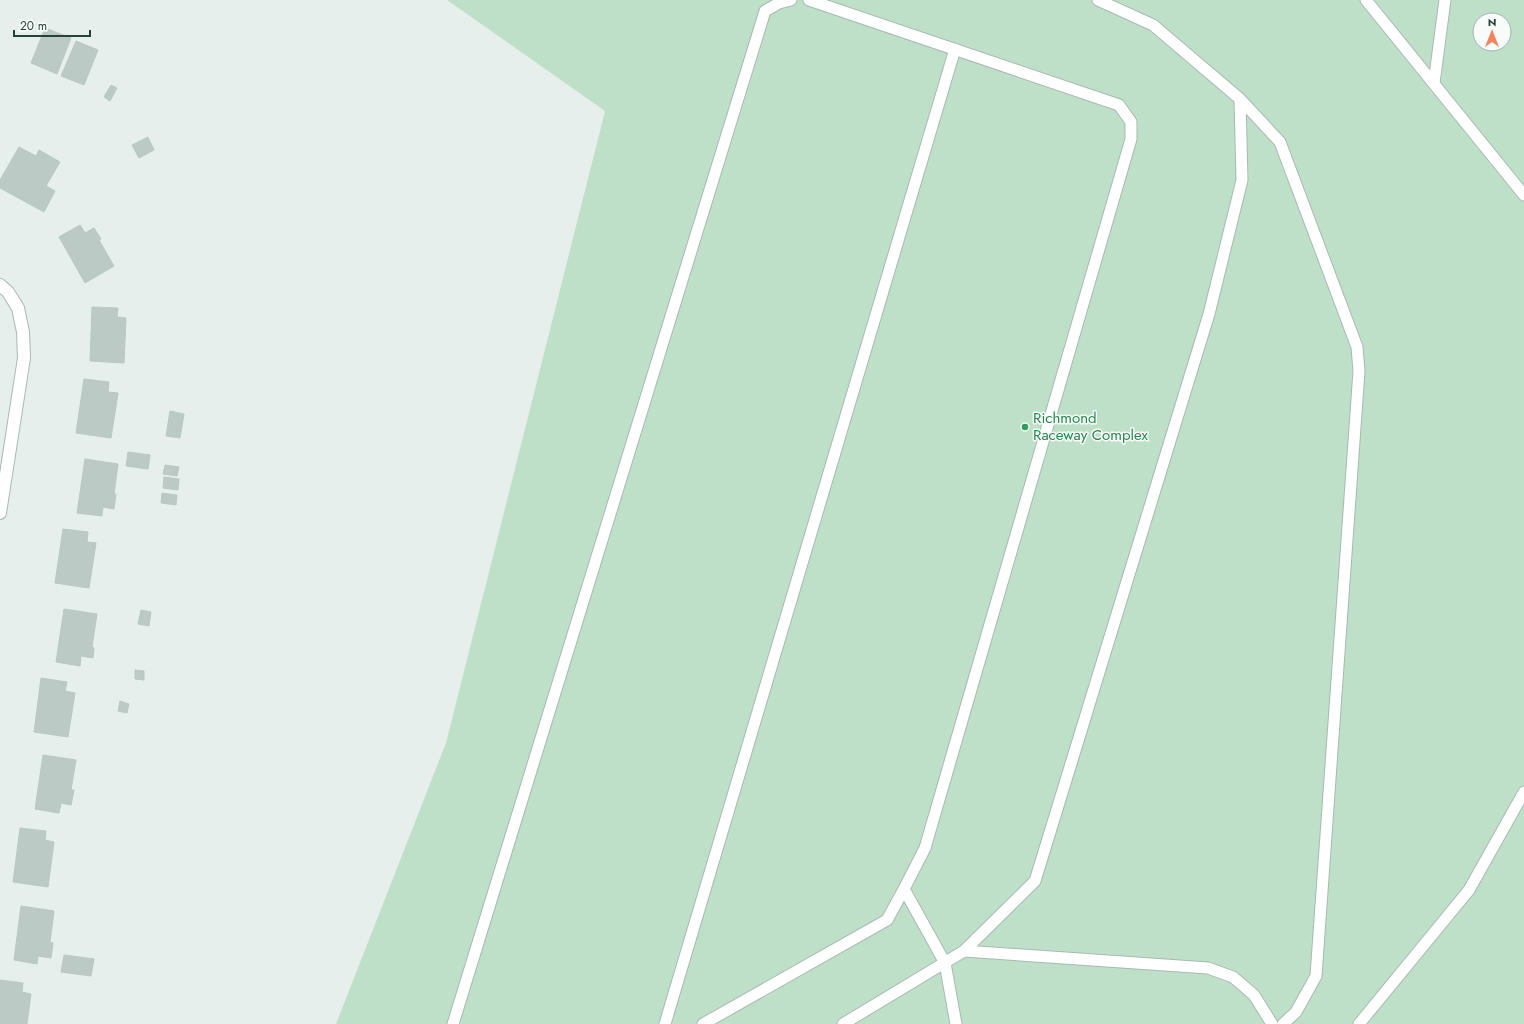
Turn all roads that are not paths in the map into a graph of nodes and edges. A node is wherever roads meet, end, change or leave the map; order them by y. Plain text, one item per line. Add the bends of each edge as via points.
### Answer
1 (791, 0) edge
2 (809, 0) edge
3 (1098, 0) edge
4 (1366, 0) edge
5 (1445, 0) edge
6 (955, 50) junction
7 (1434, 83) junction
8 (1240, 99) junction
9 (1524, 195) edge
10 (0, 285) edge
11 (0, 513) edge
12 (1524, 792) edge
13 (904, 889) junction
14 (964, 951) junction
15 (945, 963) junction
16 (453, 1024) edge
17 (664, 1024) edge
18 (703, 1024) edge
19 (843, 1024) edge
20 (956, 1024) edge
21 (1272, 1024) edge
22 (1283, 1024) edge
23 (1359, 1024) edge

1 - 16 lane via 765,10
2 - 6 lane
3 - 8 lane via 1153,24
4 - 7 lane
5 - 7 lane
6 - 13 lane via 1119,105 1130,122 1130,139 925,848
6 - 17 lane
7 - 9 lane
8 - 14 lane via 1242,180 1209,314 1035,881
8 - 22 lane via 1280,142 1357,347 1359,371 1316,976 1296,1012
10 - 11 street via 18,308 23,332 24,358
12 - 23 lane via 1469,890
13 - 15 lane
13 - 18 lane via 886,920
14 - 15 lane
14 - 21 lane via 1208,968 1233,977 1254,995
15 - 19 lane
15 - 20 lane

